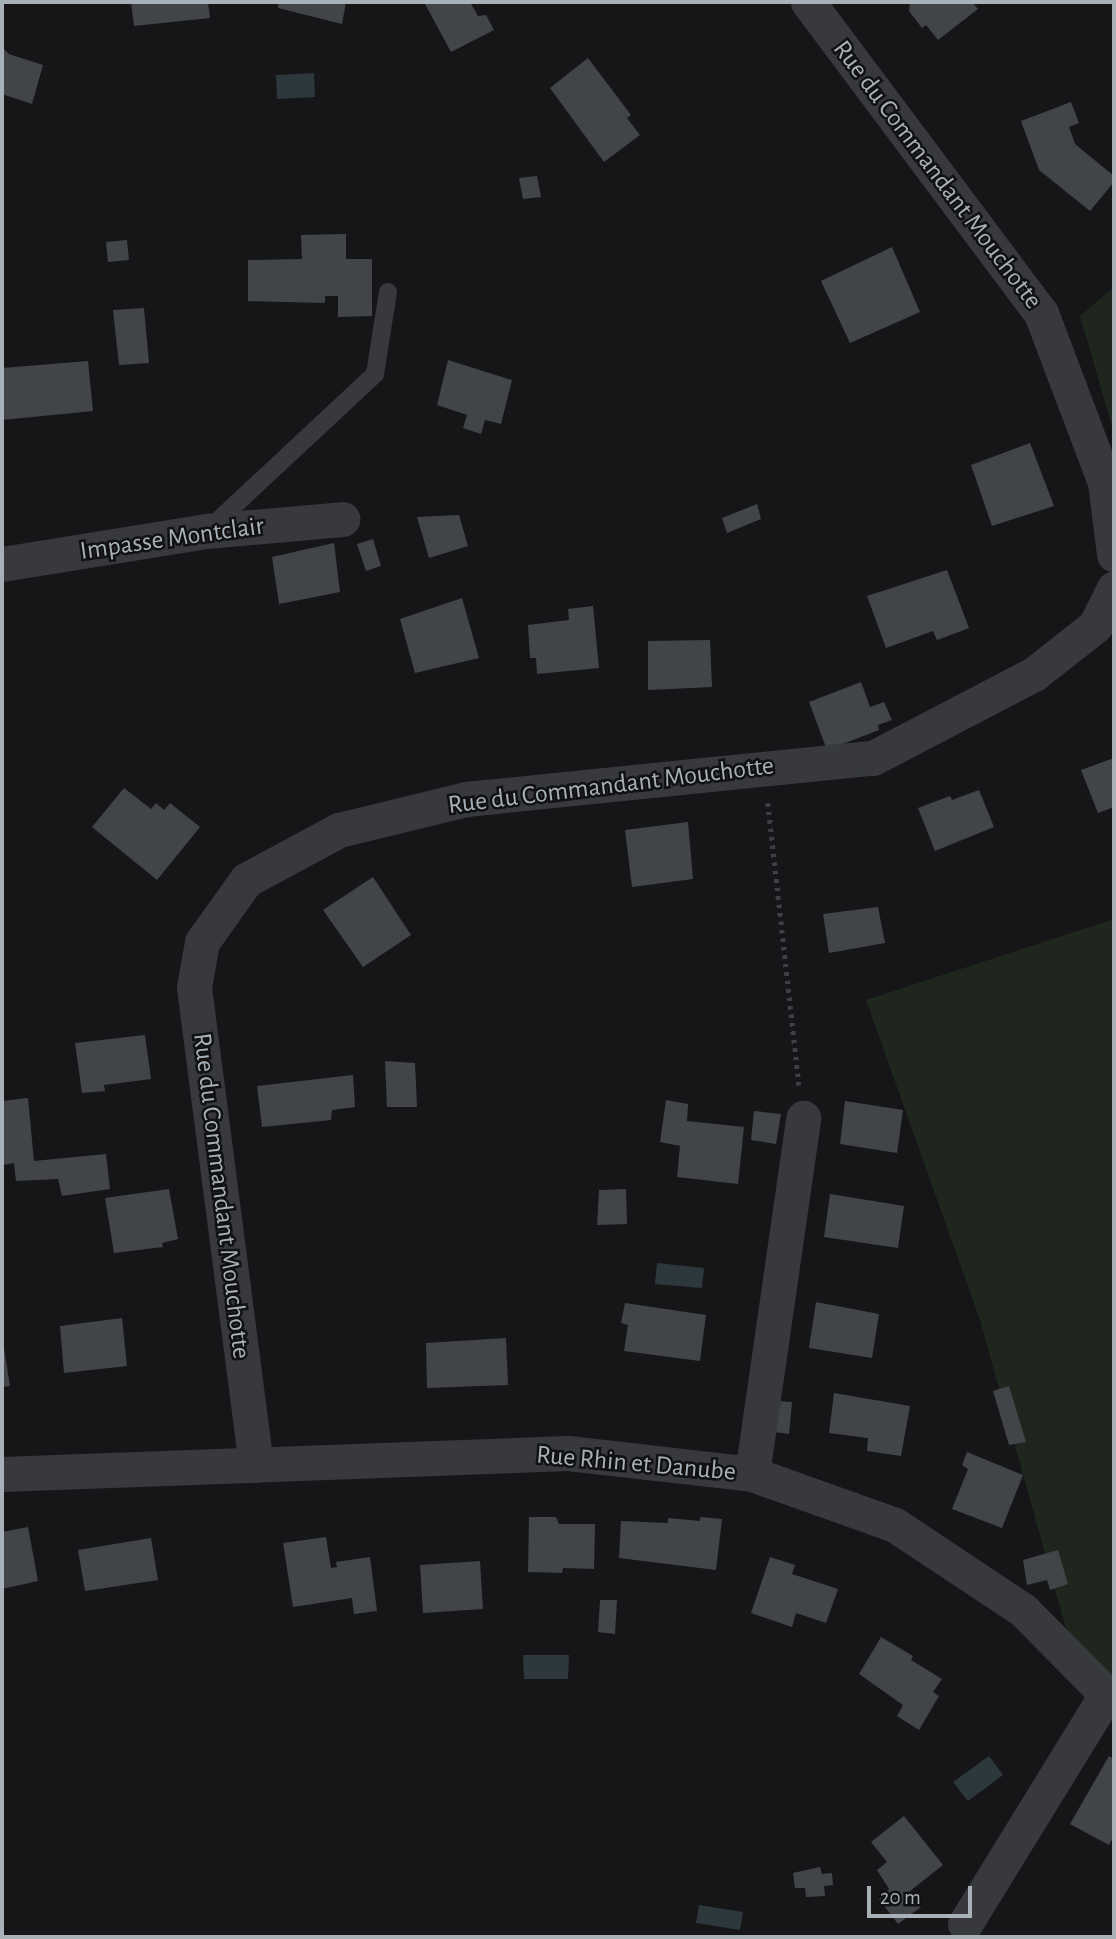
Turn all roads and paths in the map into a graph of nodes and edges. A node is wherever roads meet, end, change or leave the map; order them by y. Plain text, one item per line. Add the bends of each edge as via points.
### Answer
1 (808, 2) edge
2 (388, 292) dead end
3 (342, 519) dead end
4 (206, 531) junction
5 (1114, 554) edge
6 (2, 564) edge
7 (1114, 588) edge
8 (765, 768) junction
9 (803, 1118) joint
10 (256, 1465) junction
11 (2, 1474) edge
12 (752, 1474) junction
13 (1111, 1694) edge
14 (964, 1924) dead end

1 - 5 street, Rue du Commandant Mouchotte via 1041,313 1105,482
2 - 4 lane via 375,374
3 - 4 street, Impasse Montclair
4 - 6 street, Impasse Montclair
7 - 8 street, Rue du Commandant Mouchotte via 1095,626 1034,674 873,758
8 - 9 path
8 - 10 street, Rue du Commandant Mouchotte via 466,799 339,830 246,880 202,942 194,988
9 - 12 street
10 - 11 street, Rue Rhin et Danube
10 - 12 street, Rue Rhin et Danube via 568,1453
12 - 13 street, Rue Rhin et Danube via 895,1525 1023,1610
13 - 14 street

